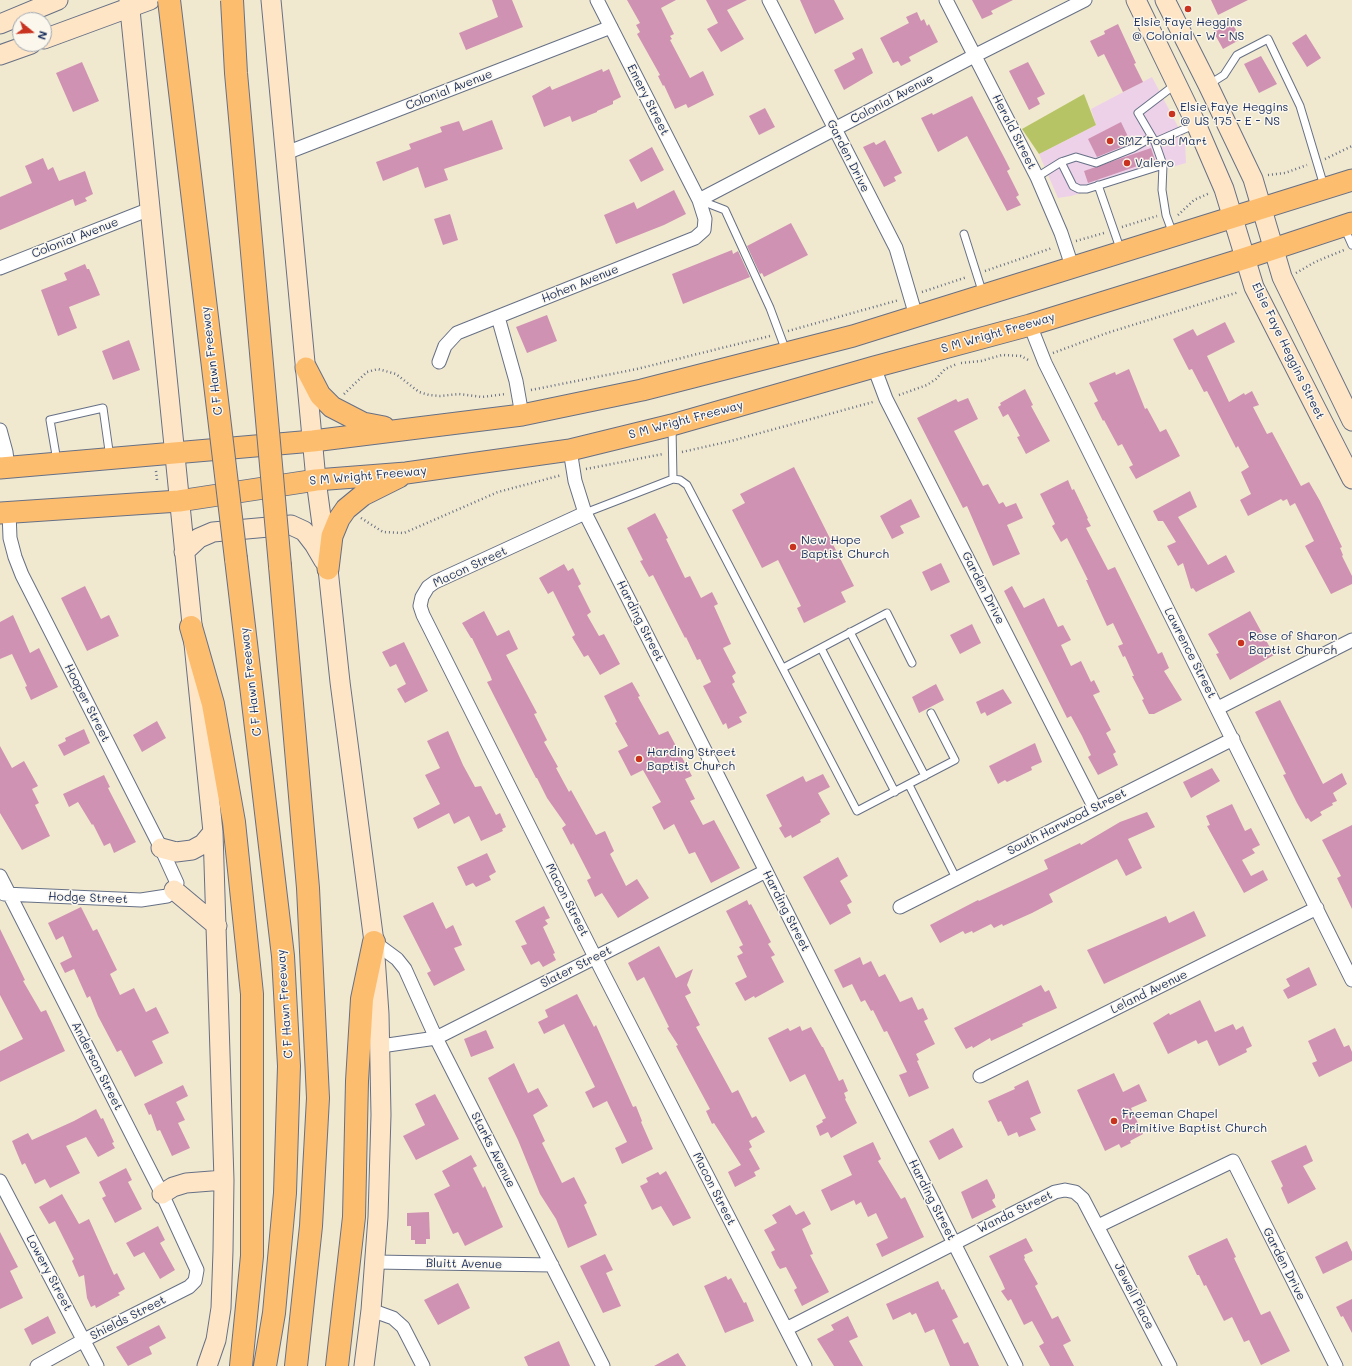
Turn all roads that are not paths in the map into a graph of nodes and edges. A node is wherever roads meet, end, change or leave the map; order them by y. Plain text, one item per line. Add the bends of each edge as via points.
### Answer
1 (58, 0) edge
2 (150, 0) edge
3 (169, 0) edge
4 (232, 0) edge
5 (271, 0) edge
6 (598, 0) edge
7 (769, 0) edge
8 (946, 0) edge
9 (1085, 0) edge
10 (1136, 0) edge
11 (1166, 0) edge
12 (129, 4) edge
13 (0, 24) edge
14 (611, 27) junction
15 (52, 36) edge
16 (12, 51) edge
17 (0, 55) edge
18 (974, 56) junction
19 (1176, 84) junction
20 (1208, 85) junction
21 (1196, 124) junction
22 (834, 129) junction
23 (1153, 140) junction
24 (286, 153) junction
25 (1061, 162) junction
26 (1163, 164) junction
27 (1037, 177) junction
28 (1352, 180) edge
29 (1101, 182) junction
30 (1324, 188) junction
31 (699, 200) junction
32 (1262, 208) junction
33 (150, 209) junction
34 (1233, 217) junction
35 (1348, 225) edge
36 (964, 234) dead end
37 (1174, 236) junction
38 (1349, 247) edge
39 (1274, 249) junction
40 (1121, 253) junction
41 (1246, 258) junction
42 (0, 268) edge
43 (1073, 269) junction
44 (983, 296) junction
45 (916, 316) junction
46 (498, 317) junction
47 (1030, 325) junction
48 (783, 343) junction
49 (439, 362) dead end
50 (874, 367) junction
51 (306, 368) junction
52 (522, 415) junction
53 (1352, 421) edge
54 (672, 425) junction
55 (0, 430) edge
56 (403, 430) junction
57 (313, 440) junction
58 (570, 450) junction
59 (174, 452) junction
60 (110, 458) junction
61 (57, 463) junction
62 (4, 468) edge
63 (406, 473) junction
64 (673, 479) junction
65 (1352, 479) edge
66 (316, 480) junction
67 (179, 501) junction
68 (4, 513) edge
69 (585, 514) junction
70 (184, 552) junction
71 (328, 569) junction
72 (191, 627) junction
73 (850, 632) junction
74 (1352, 640) edge
75 (820, 648) junction
76 (912, 664) dead end
77 (783, 668) junction
78 (1218, 708) junction
79 (931, 714) dead end
80 (1233, 739) junction
81 (925, 776) junction
82 (909, 785) junction
83 (895, 792) junction
84 (1095, 808) junction
85 (213, 832) junction
86 (161, 848) junction
87 (766, 872) junction
88 (0, 876) edge
89 (956, 878) junction
90 (5, 894) edge
91 (168, 894) junction
92 (900, 906) dead end
93 (1317, 908) junction
94 (217, 926) junction
95 (374, 942) junction
96 (595, 957) junction
97 (1352, 980) edge
98 (436, 1038) junction
99 (381, 1046) junction
100 (980, 1076) dead end
101 (0, 1180) edge
102 (224, 1180) junction
103 (162, 1194) junction
104 (1098, 1226) junction
105 (954, 1243) junction
106 (192, 1257) joint
107 (375, 1262) junction
108 (552, 1265) junction
109 (371, 1310) junction
110 (786, 1329) junction
111 (84, 1340) junction
112 (37, 1366) edge
113 (97, 1366) edge
114 (207, 1366) edge
115 (242, 1366) edge
116 (265, 1366) edge
117 (296, 1366) edge
118 (337, 1366) edge
119 (364, 1366) edge
120 (423, 1366) edge
121 (603, 1366) edge
122 (805, 1366) edge
123 (1016, 1366) edge
124 (1170, 1366) edge
125 (1336, 1366) edge

1 - 13 main road
2 - 12 main road
3 - 116 highway, C F Hawn Freeway, bridge via 283,956 289,1066 285,1193 274,1313
4 - 117 highway, bridge via 236,73 308,888 318,1098 311,1226
5 - 24 main road
6 - 14 street, Emery Street
7 - 22 street, Garden Drive
8 - 18 street, Herald Street
9 - 18 street, Colonial Avenue
10 - 19 main road, Elsie Faye Heggins Street
11 - 20 main road
12 - 15 main road
12 - 33 main road
14 - 24 street, Colonial Avenue
14 - 31 street, Emery Street
16 - 17 main road
18 - 22 street, Colonial Avenue
18 - 27 street, Herald Street
19 - 21 main road, Elsie Faye Heggins Street
19 - 23 lane via 1138,114
20 - 30 lane via 1224,75 1237,55 1268,39 1304,118
20 - 32 main road via 1253,179
21 - 23 lane
21 - 34 main road, Elsie Faye Heggins Street via 1224,188
22 - 31 street, Colonial Avenue
22 - 45 street, Garden Drive via 896,248
23 - 25 lane via 1134,151 1097,165 1076,156
23 - 26 lane
24 - 51 main road
25 - 27 lane
25 - 29 lane via 1073,186 1079,189 1087,189
26 - 29 lane via 1139,168
26 - 37 lane via 1162,190 1166,215
27 - 43 street, Herald Street
28 - 30 main road
29 - 40 lane
30 - 32 main road
31 - 46 street, Hohen Avenue via 705,219 704,230 696,238
31 - 48 lane via 725,210
32 - 34 main road
32 - 39 main road
33 - 42 street, Colonial Avenue
33 - 59 main road
34 - 37 main road
34 - 41 main road, Elsie Faye Heggins Street
35 - 38 lane
35 - 39 main road, S M Wright Freeway
36 - 44 lane
37 - 40 main road
39 - 41 main road, S M Wright Freeway
39 - 53 main road via 1282,277
40 - 43 main road
41 - 47 main road, S M Wright Freeway
41 - 65 main road, Elsie Faye Heggins Street via 1254,287
43 - 44 main road
44 - 45 main road
45 - 48 main road via 853,336
46 - 49 street, Hohen Avenue via 457,333 445,346
46 - 52 street via 516,381
47 - 50 main road, S M Wright Freeway
47 - 78 street, Lawrence Street via 1045,363
48 - 52 main road via 642,390
50 - 54 main road, S M Wright Freeway
50 - 84 street, Garden Drive via 886,399
51 - 56 main road via 320,395 332,408 363,423
51 - 57 main road
52 - 56 main road
54 - 58 main road, S M Wright Freeway
54 - 64 lane
55 - 62 street via 6,452
56 - 57 main road
57 - 59 main road
57 - 66 main road
58 - 63 main road, S M Wright Freeway
58 - 69 street, Harding Street via 575,481
59 - 60 main road
59 - 67 main road
60 - 61 main road
60 - 61 lane via 103,408 50,420
61 - 62 main road
63 - 66 main road, S M Wright Freeway
63 - 71 main road via 363,495 346,509 339,518 332,536
64 - 69 lane
64 - 77 lane via 687,485 694,495
66 - 67 main road, S M Wright Freeway
66 - 71 main road
67 - 68 main road, S M Wright Freeway
67 - 70 main road
68 - 86 street, Hooper Street via 22,574
69 - 87 street, Harding Street
69 - 96 street, Macon Street via 435,582 428,587 420,606
70 - 71 main road via 199,538 213,532 291,525 304,532
70 - 72 main road
71 - 95 main road
72 - 85 main road
72 - 115 highway via 213,704 234,822 252,994 252,1256
73 - 75 lane
73 - 76 lane via 887,613
73 - 81 lane
74 - 78 street
75 - 77 lane
75 - 83 lane
77 - 83 lane via 857,812
78 - 80 street, Lawrence Street
79 - 81 lane via 955,760
80 - 84 street, South Harwood Street
80 - 93 street, Lawrence Street
81 - 82 lane
82 - 83 lane
82 - 89 lane
84 - 89 street, South Harwood Street
85 - 86 main road via 203,844 192,850 176,852
85 - 94 main road
86 - 91 street, Hooper Street via 177,883
87 - 96 street, Slater Street
87 - 105 street, Harding Street
88 - 90 street, Anderson Street
89 - 92 street, South Harwood Street
90 - 91 street, Hodge Street via 141,900
90 - 103 street, Anderson Street
91 - 94 main road via 193,906
93 - 97 street, Lawrence Street
93 - 100 street, Leland Avenue
94 - 102 main road
95 - 98 street, Starks Avenue via 398,959 405,969
95 - 99 main road
95 - 118 highway via 362,999 354,1217
96 - 98 street, Slater Street
96 - 110 street, Macon Street
98 - 99 street, Slater Street
98 - 108 street, Starks Avenue
99 - 107 main road
101 - 111 street, Lowery Street
102 - 103 main road via 186,1183
102 - 114 main road via 221,1308 216,1340
103 - 106 street, Anderson Street
104 - 105 street, Wanda Street via 1083,1198 1075,1192 1065,1190 1055,1192
104 - 124 street, Jewell Place
104 - 125 street, Garden Drive via 1233,1161
105 - 110 street, Wanda Street
105 - 123 street, Harding Street
106 - 111 street, Shields Street via 197,1270 196,1281 189,1287
107 - 108 street, Bluitt Avenue
107 - 109 main road
108 - 121 street, Starks Avenue
109 - 119 main road
109 - 120 street via 393,1318 403,1327
110 - 122 street, Macon Street
111 - 112 street, Shields Street
111 - 113 street, Lowery Street

